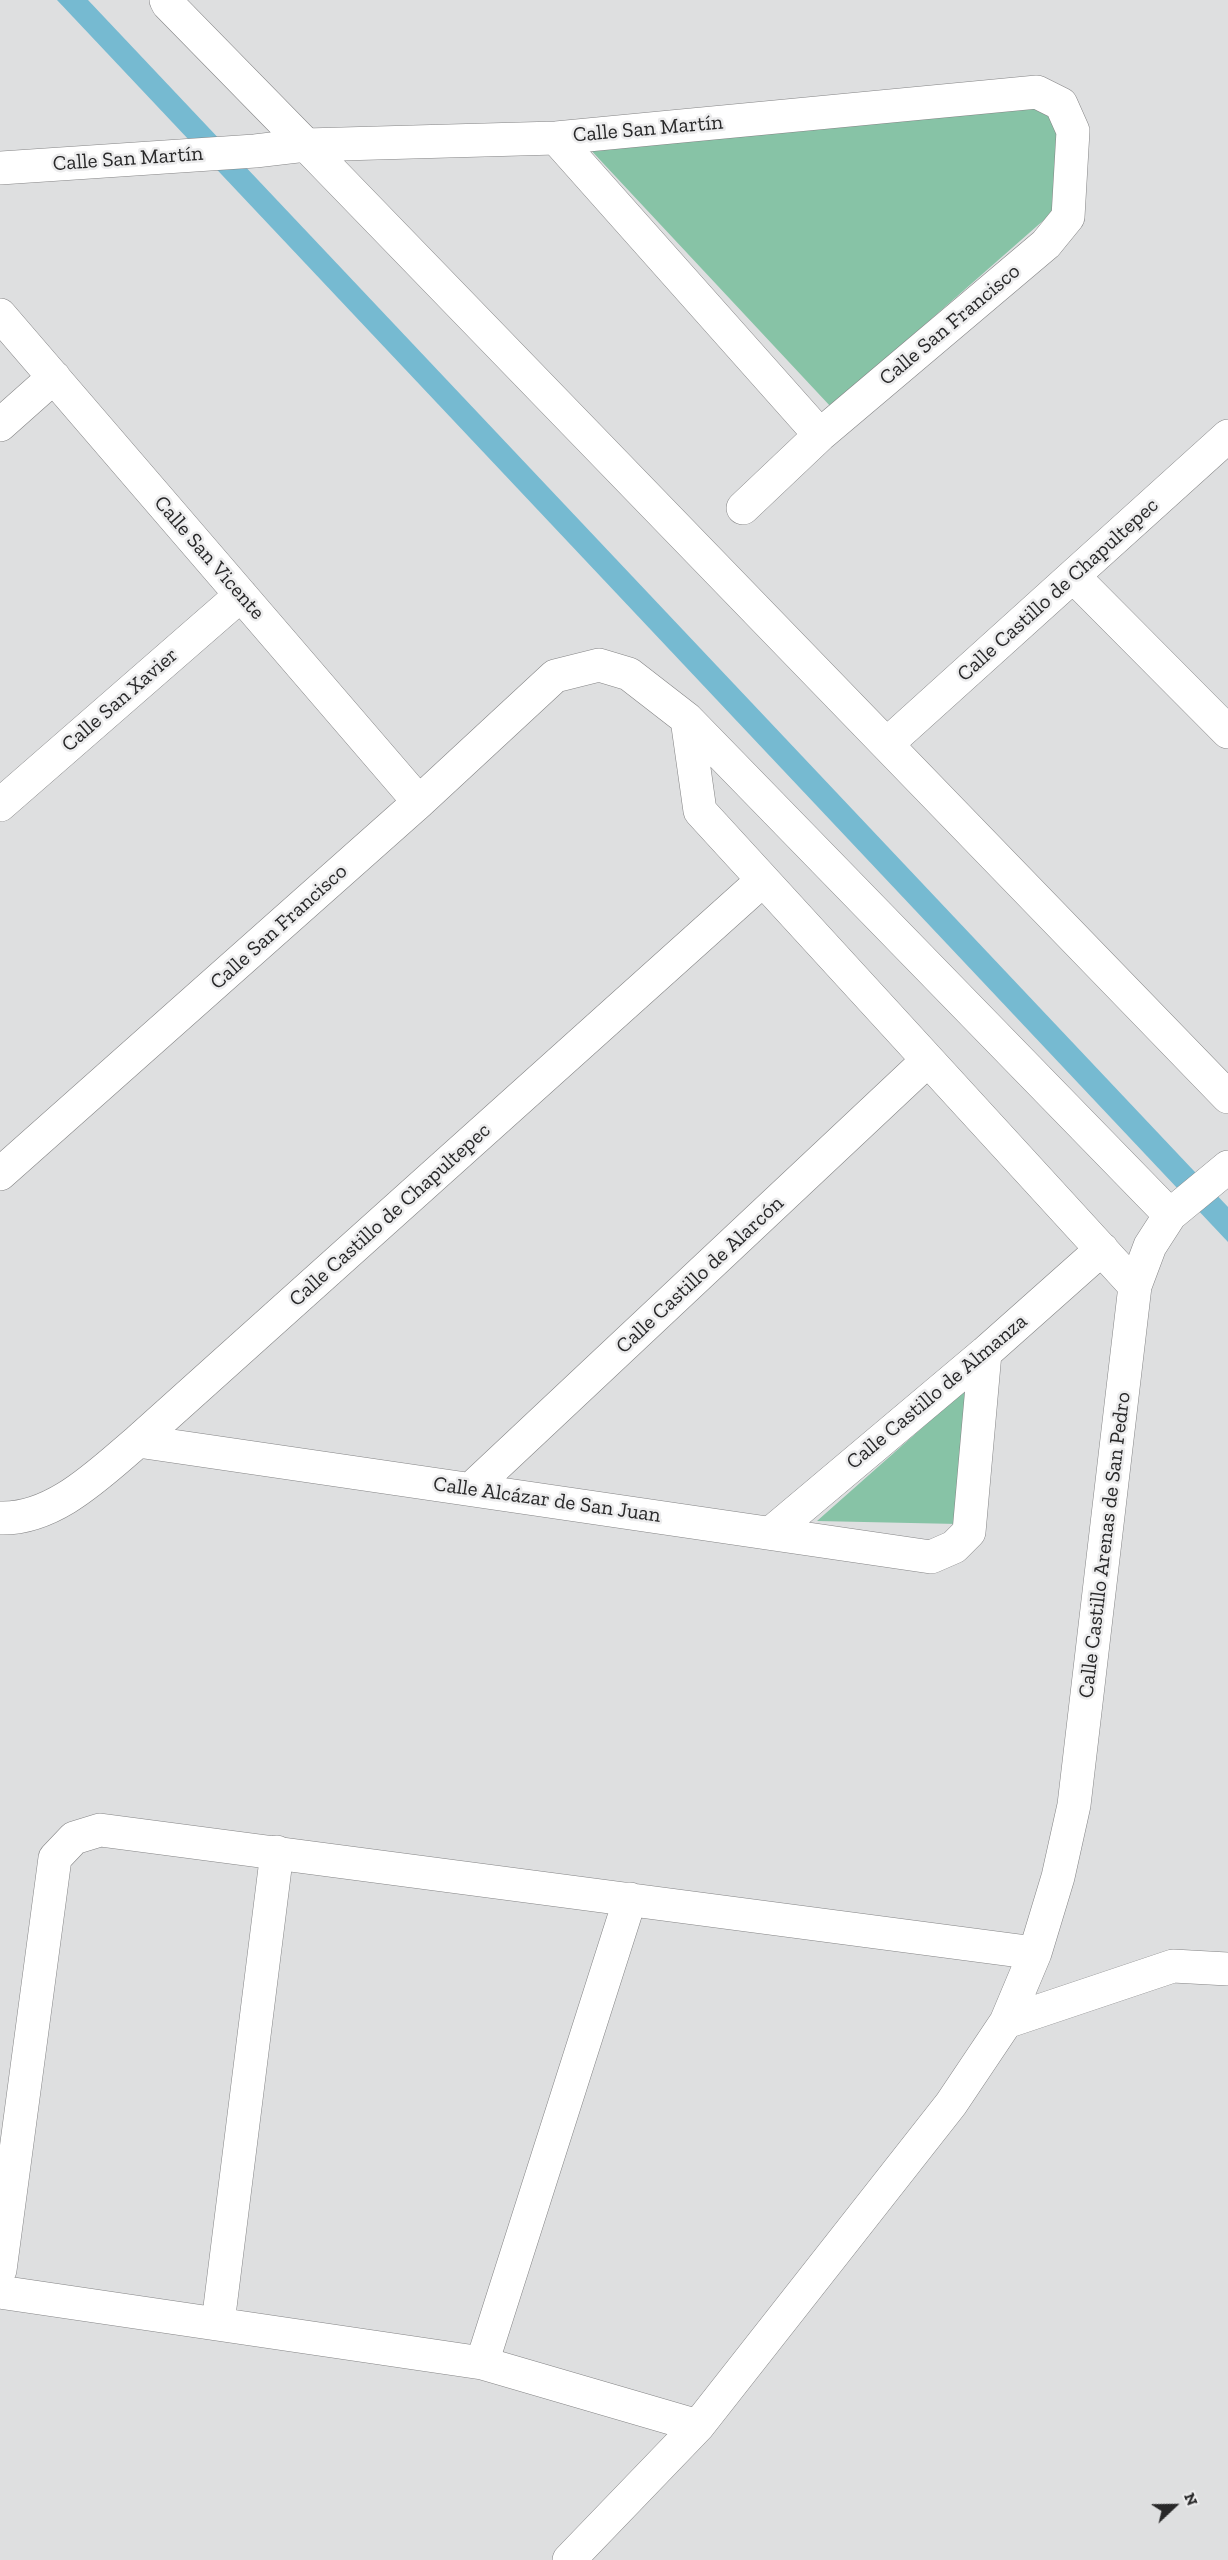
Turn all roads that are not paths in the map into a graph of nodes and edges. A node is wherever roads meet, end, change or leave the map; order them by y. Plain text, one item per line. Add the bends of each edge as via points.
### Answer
1 (164, 1) edge
2 (1061, 104) joint
3 (556, 138) junction
4 (306, 145) junction
5 (0, 168) edge
6 (0, 315) edge
7 (54, 378) junction
8 (0, 425) edge
9 (820, 435) junction
10 (1228, 436) edge
11 (743, 508) dead end
12 (1073, 576) junction
13 (241, 595) junction
14 (687, 719) junction
15 (1228, 732) edge
16 (887, 744) junction
17 (419, 802) junction
18 (0, 805) edge
19 (763, 880) junction
20 (928, 1060) junction
21 (1228, 1097) edge
22 (1223, 1171) edge
23 (0, 1174) edge
24 (1178, 1208) junction
25 (1102, 1250) junction
26 (1135, 1286) junction
27 (985, 1353) junction
28 (138, 1441) junction
29 (471, 1489) junction
30 (0, 1518) edge
31 (771, 1533) junction
32 (278, 1852) junction
33 (630, 1899) junction
34 (1035, 1953) junction
35 (1228, 1969) edge
36 (1006, 2022) junction
37 (0, 2270) edge
38 (0, 2292) edge
39 (218, 2323) junction
40 (482, 2363) junction
41 (698, 2426) junction
42 (569, 2560) edge

1 - 4 street
2 - 3 street, Calle San Martín via 1037,92
2 - 9 street, Calle San Francisco via 1073,131 1068,217 1046,244
3 - 4 street, Calle San Martín
3 - 9 street, Calle San Martín
4 - 5 street, Calle San Martín
4 - 16 street
6 - 7 street, Calle San Vicente
7 - 8 street
7 - 13 street, Calle San Vicente
9 - 11 street, Calle San Francisco
10 - 12 street, Calle Castillo de Chapultepec
12 - 15 street
12 - 16 street, Calle Castillo de Chapultepec
13 - 17 street, Calle San Vicente
13 - 18 street, Calle San Xavier
14 - 17 street, Calle San Francisco via 629,674 598,665 555,676
14 - 19 street via 700,811
14 - 24 street
16 - 21 street
17 - 23 street, Calle San Francisco
19 - 20 street
19 - 28 street, Calle Castillo de Chapultepec
20 - 25 street
20 - 29 street, Calle Castillo de Alarcón
22 - 24 street, Calle Castillo Arenas de San Pedro
24 - 26 street, Calle Castillo Arenas de San Pedro via 1150,1246
25 - 26 street
25 - 27 street, Calle Castillo de Almanza
26 - 34 street, Calle Castillo Arenas de San Pedro via 1074,1805
27 - 31 street, Calle Castillo de Almanza
27 - 31 street, Calle Alcázar de San Juan via 969,1532 954,1547 931,1557
28 - 29 street, Calle Alcázar de San Juan
28 - 30 street, Calle Castillo de Chapultepec via 75,1494 41,1510
29 - 31 street, Calle Alcázar de San Juan
32 - 33 street
32 - 37 street via 100,1830 74,1838 55,1858
32 - 39 street
33 - 34 street
33 - 40 street
34 - 36 street, Calle Castillo Arenas de San Pedro
35 - 36 street via 1173,1966
36 - 41 street, Calle Castillo Arenas de San Pedro via 951,2104
38 - 39 street
39 - 40 street
40 - 41 street
41 - 42 street, Calle Castillo Arenas de San Pedro

